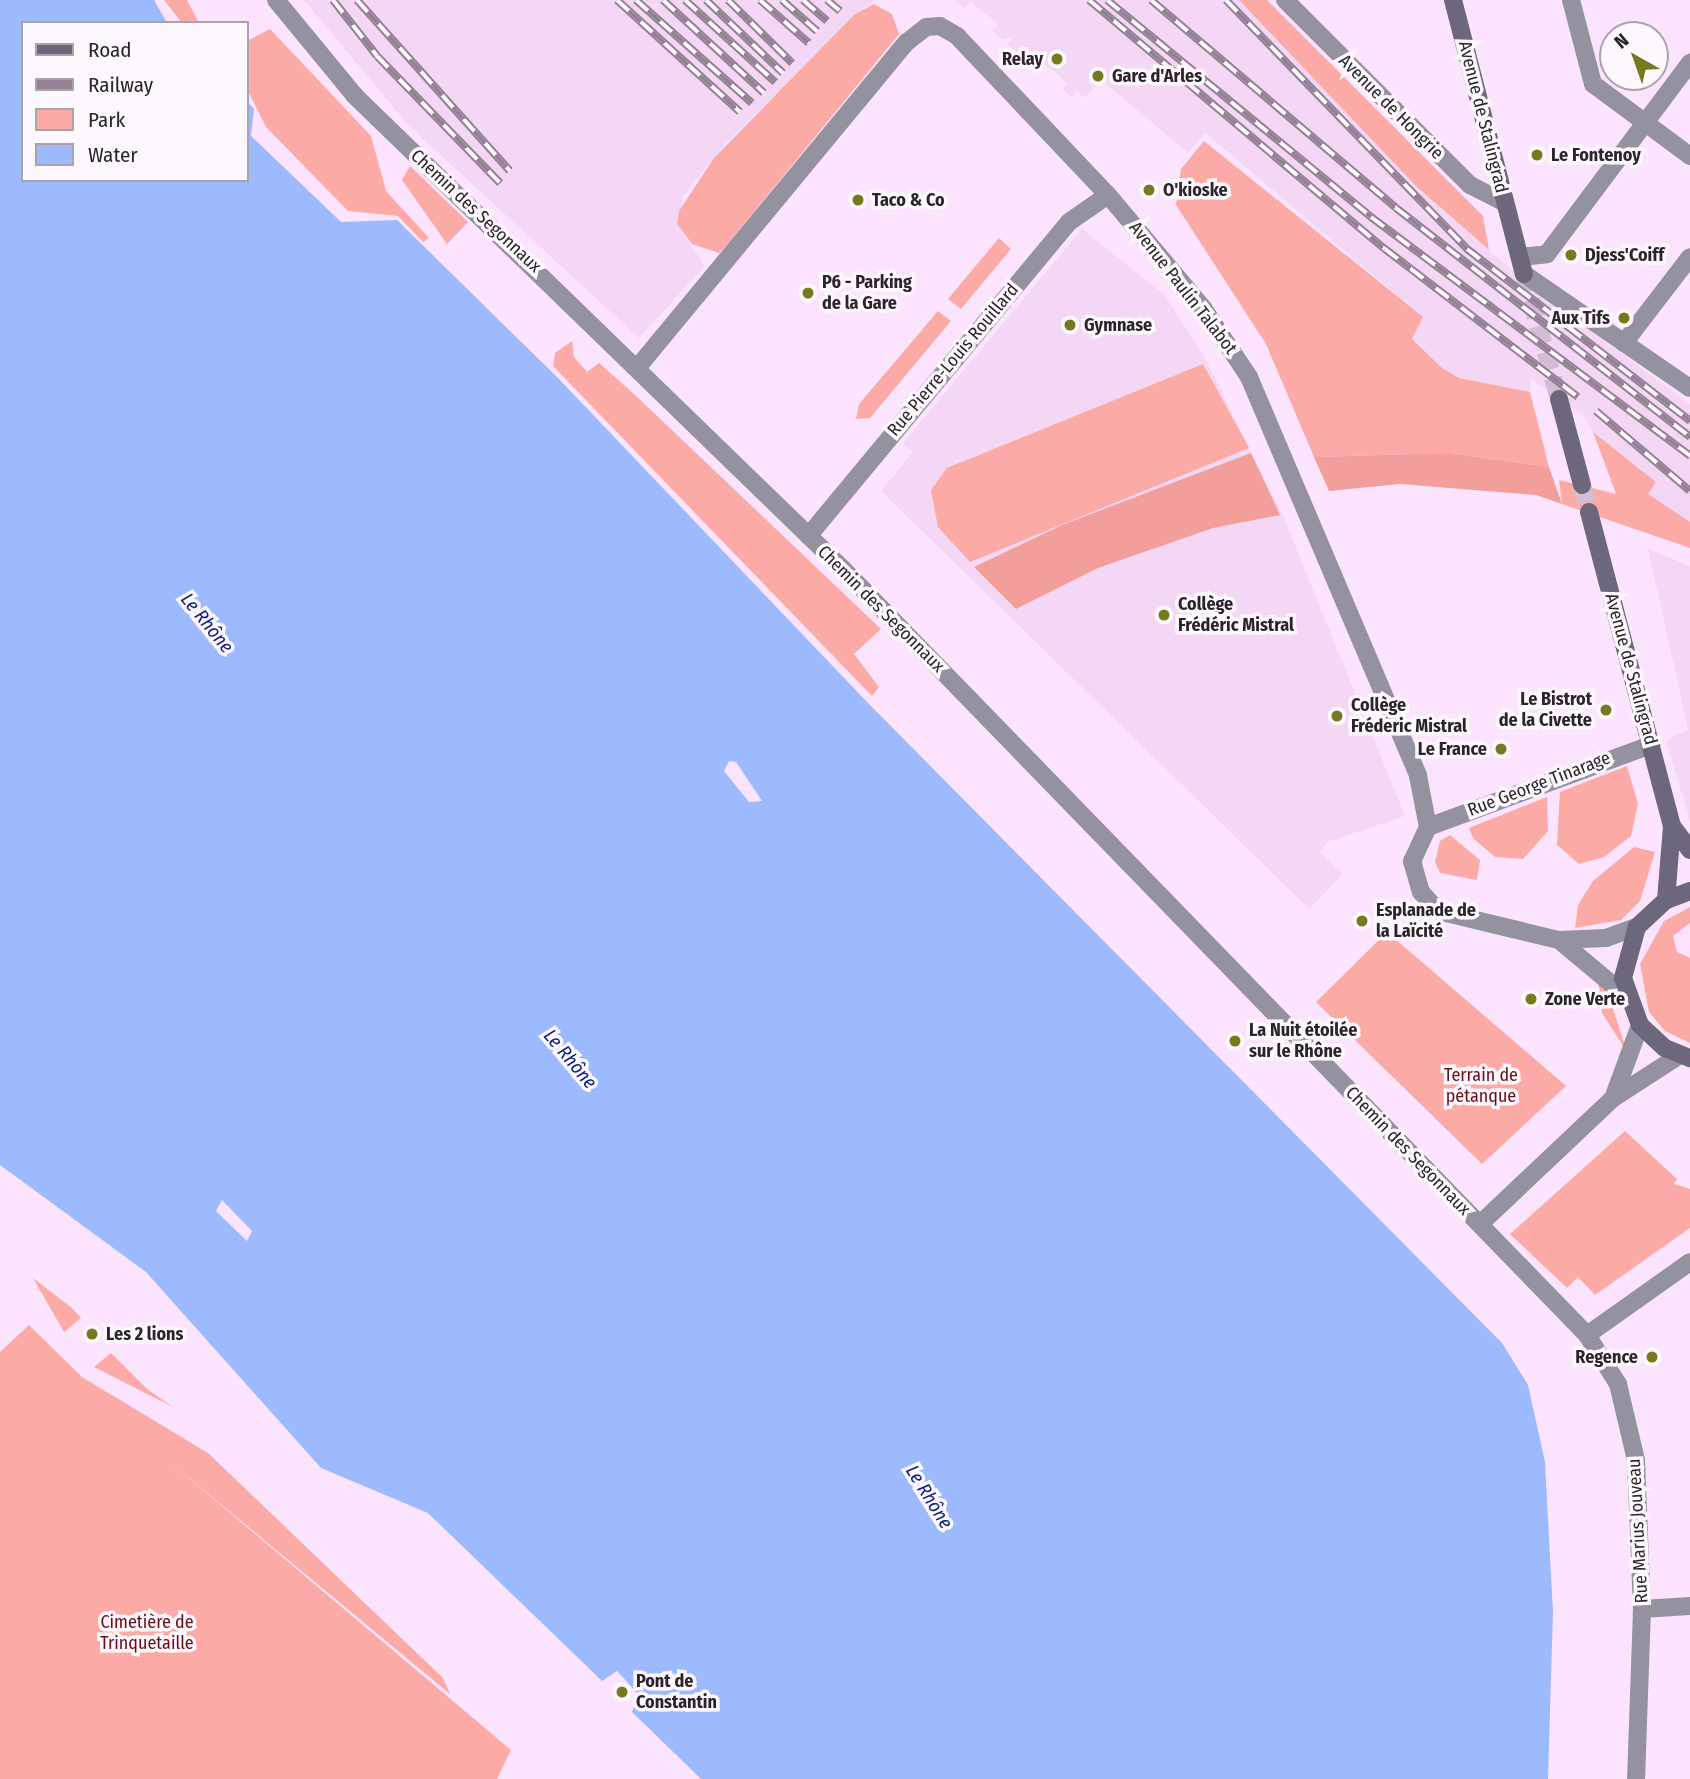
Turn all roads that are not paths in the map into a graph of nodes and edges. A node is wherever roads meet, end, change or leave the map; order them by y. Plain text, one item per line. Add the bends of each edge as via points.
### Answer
1 (276, 0) edge
2 (1285, 0) edge
3 (1453, 0) edge
4 (1571, 0) edge
5 (1690, 63) edge
6 (1646, 122) junction
7 (1690, 156) edge
8 (1108, 195) junction
9 (1505, 203) junction
10 (1690, 257) edge
11 (1522, 265) junction
12 (1624, 343) junction
13 (637, 368) junction
14 (1690, 388) edge
15 (1559, 398) tunnel mouth
16 (1582, 485) tunnel mouth
17 (1589, 512) tunnel mouth
18 (808, 536) junction
19 (1651, 746) junction
20 (1672, 826) junction
21 (1428, 827) junction
22 (1690, 850) edge
23 (1690, 891) edge
24 (1666, 900) junction
25 (1637, 927) junction
26 (1559, 940) junction
27 (1626, 996) junction
28 (1640, 1025) junction
29 (1685, 1057) edge
30 (1612, 1099) junction
31 (1480, 1224) junction
32 (1690, 1262) edge
33 (1587, 1335) junction
34 (1690, 1605) edge
35 (1642, 1609) junction
36 (1636, 1779) edge

1 - 13 street, Chemin des Segonnaux via 355,96
2 - 9 street, Avenue de Hongrie via 1469,185
3 - 9 main road, Avenue de Stalingrad
4 - 6 street via 1593,84
5 - 6 street
6 - 7 street
6 - 11 street via 1547,254
8 - 13 street, Avenue Paulin Talabot via 957,36 926,27
8 - 18 street, Rue Pierre-Louis Rouillard via 1069,222
8 - 21 street, Avenue Paulin Talabot via 1203,308 1249,377 1418,776
9 - 11 main road, Avenue de Stalingrad
10 - 12 street
11 - 12 street
12 - 14 street
13 - 18 street, Chemin des Segonnaux
15 - 16 main road
17 - 19 main road, Avenue de Stalingrad
18 - 31 street, Chemin des Segonnaux
19 - 20 main road, Avenue de Stalingrad
19 - 21 street, Rue George Tinarage
20 - 22 main road, Avenue de Stalingrad
20 - 24 main road, Avenue de Stalingrad
21 - 26 street via 1412,861 1413,877 1438,911
23 - 24 main road
24 - 25 main road
25 - 26 street via 1606,938
25 - 27 main road via 1624,960
26 - 27 street
27 - 28 main road
28 - 29 main road
28 - 30 street via 1630,1065
29 - 30 street
30 - 31 street
31 - 33 street, Chemin des Segonnaux
32 - 33 street
33 - 35 street, Rue Marius Jouveau via 1618,1384 1636,1460
34 - 35 street
35 - 36 street, Rue Marius Jouveau

